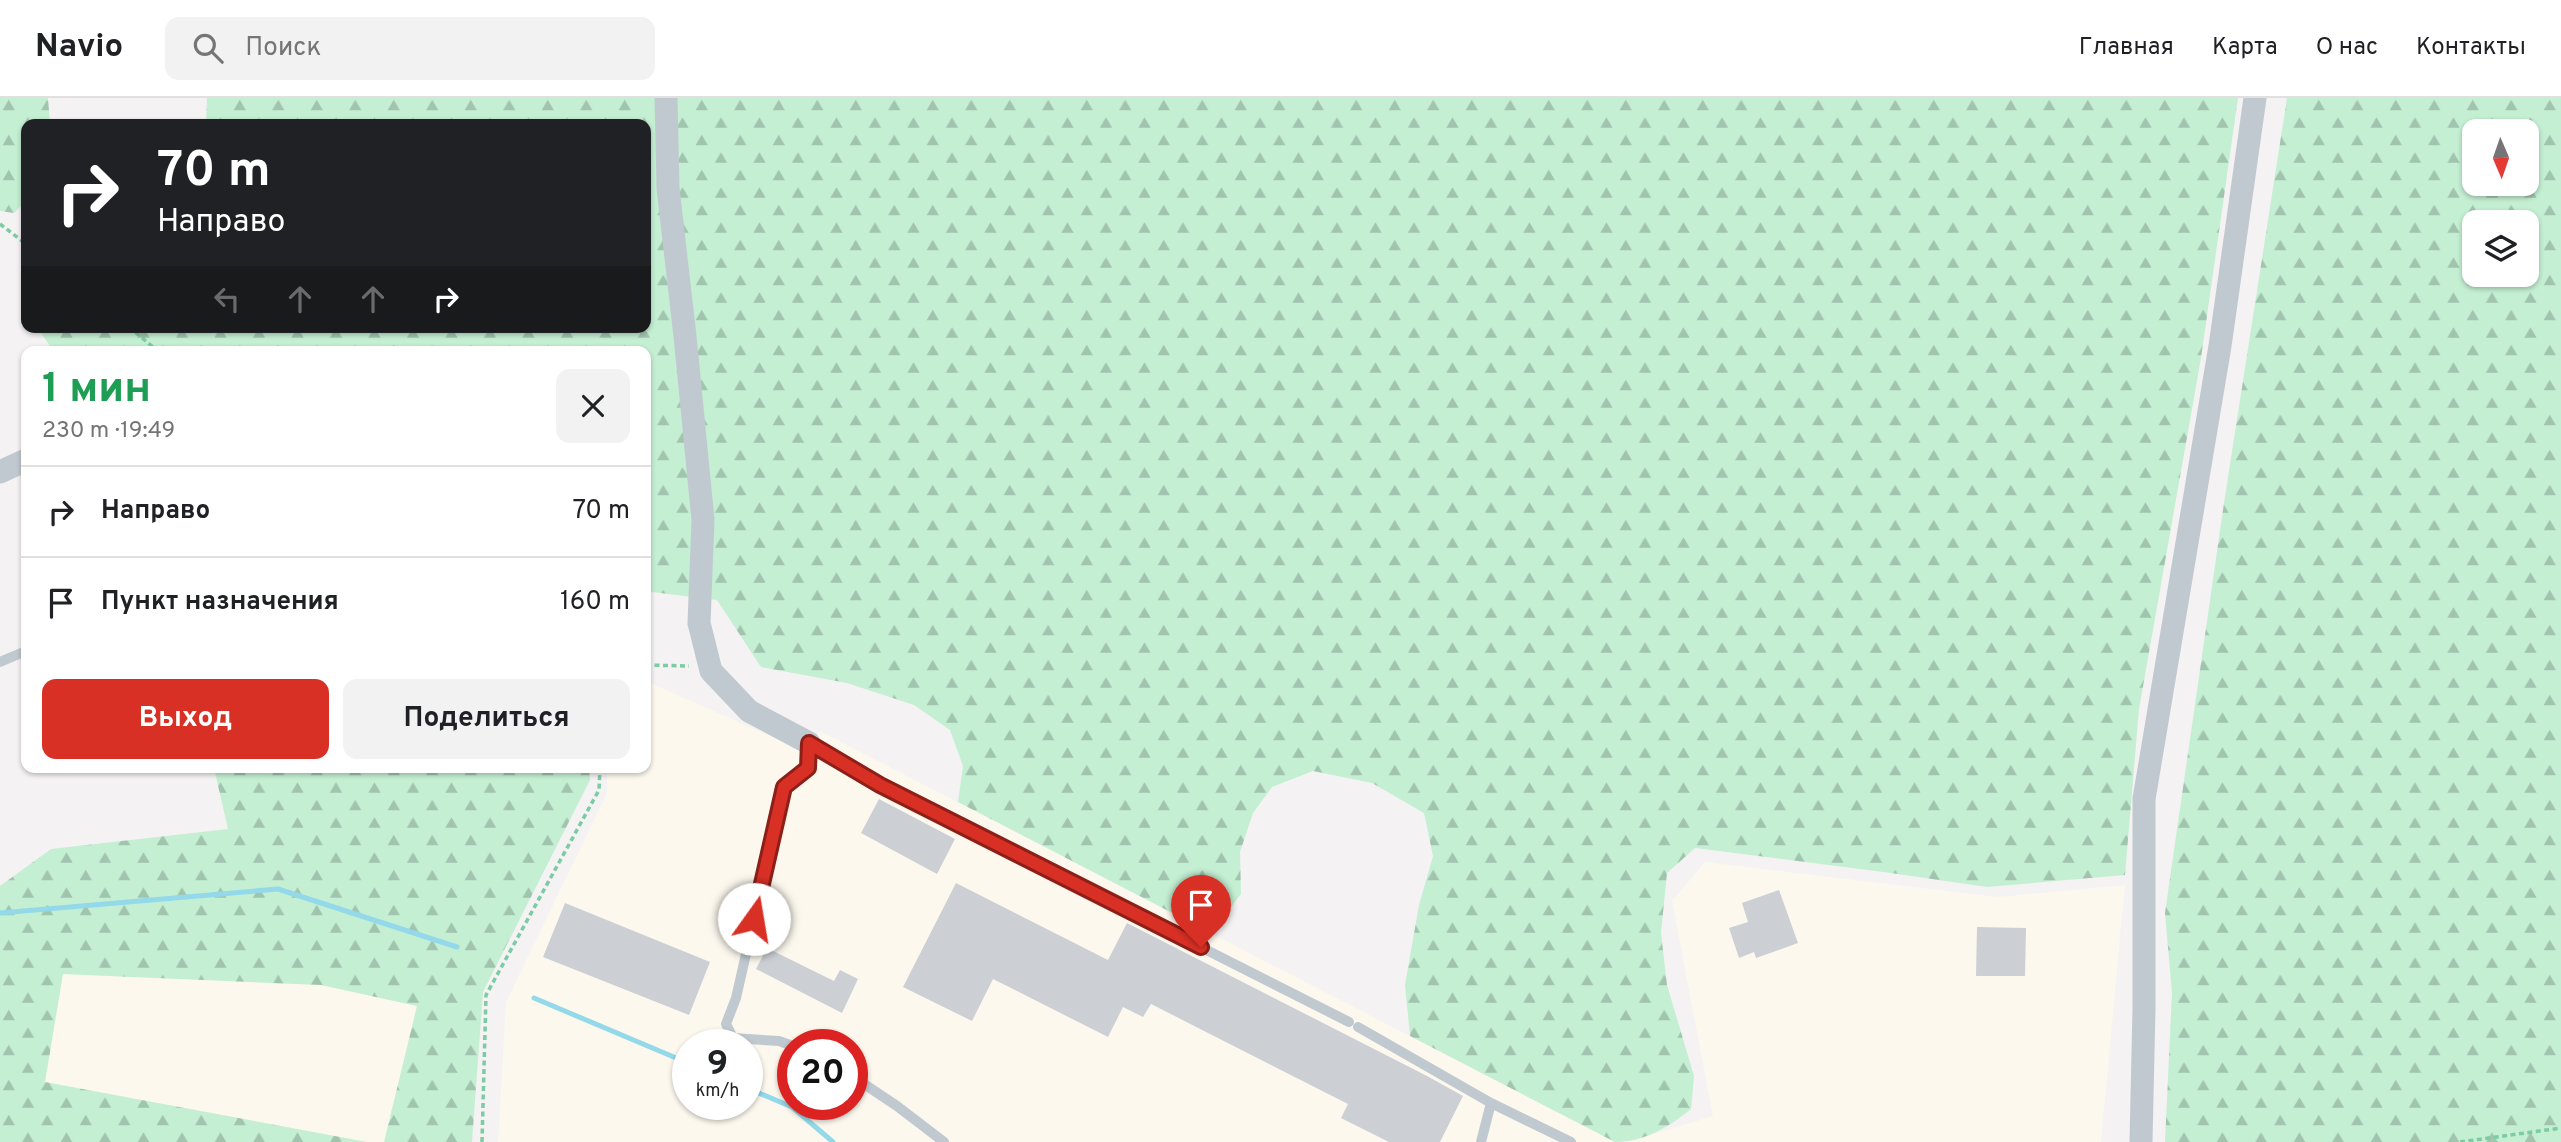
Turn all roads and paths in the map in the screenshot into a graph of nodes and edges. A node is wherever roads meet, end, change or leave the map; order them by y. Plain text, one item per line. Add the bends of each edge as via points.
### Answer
1 (666, 98) edge
2 (2255, 98) edge
3 (0, 224) edge
4 (21, 240) edge
5 (137, 333) edge
6 (152, 346) edge
7 (21, 462) edge
8 (0, 472) edge
9 (21, 653) edge
10 (0, 662) edge
11 (651, 665) edge
12 (711, 671) junction
13 (809, 743) junction
14 (600, 773) edge
15 (777, 1041) edge
16 (868, 1087) edge
17 (1491, 1103) junction
18 (2561, 1128) edge
19 (482, 1142) edge
20 (944, 1142) edge
21 (1481, 1142) edge
22 (1571, 1142) edge
23 (2141, 1142) edge
24 (2460, 1142) edge

1 - 12 street via 668,188 703,520 699,623
2 - 23 street via 2220,346 2144,799
3 - 4 path
5 - 6 path
7 - 8 street
9 - 10 lane
11 - 12 path via 699,666
12 - 13 street via 748,711
13 - 15 lane via 808,768 784,787 736,998 726,1024 733,1038
13 - 17 lane via 880,785 1353,1025
14 - 19 path via 599,790 486,995
16 - 20 lane
17 - 21 lane
17 - 22 lane
18 - 24 path

